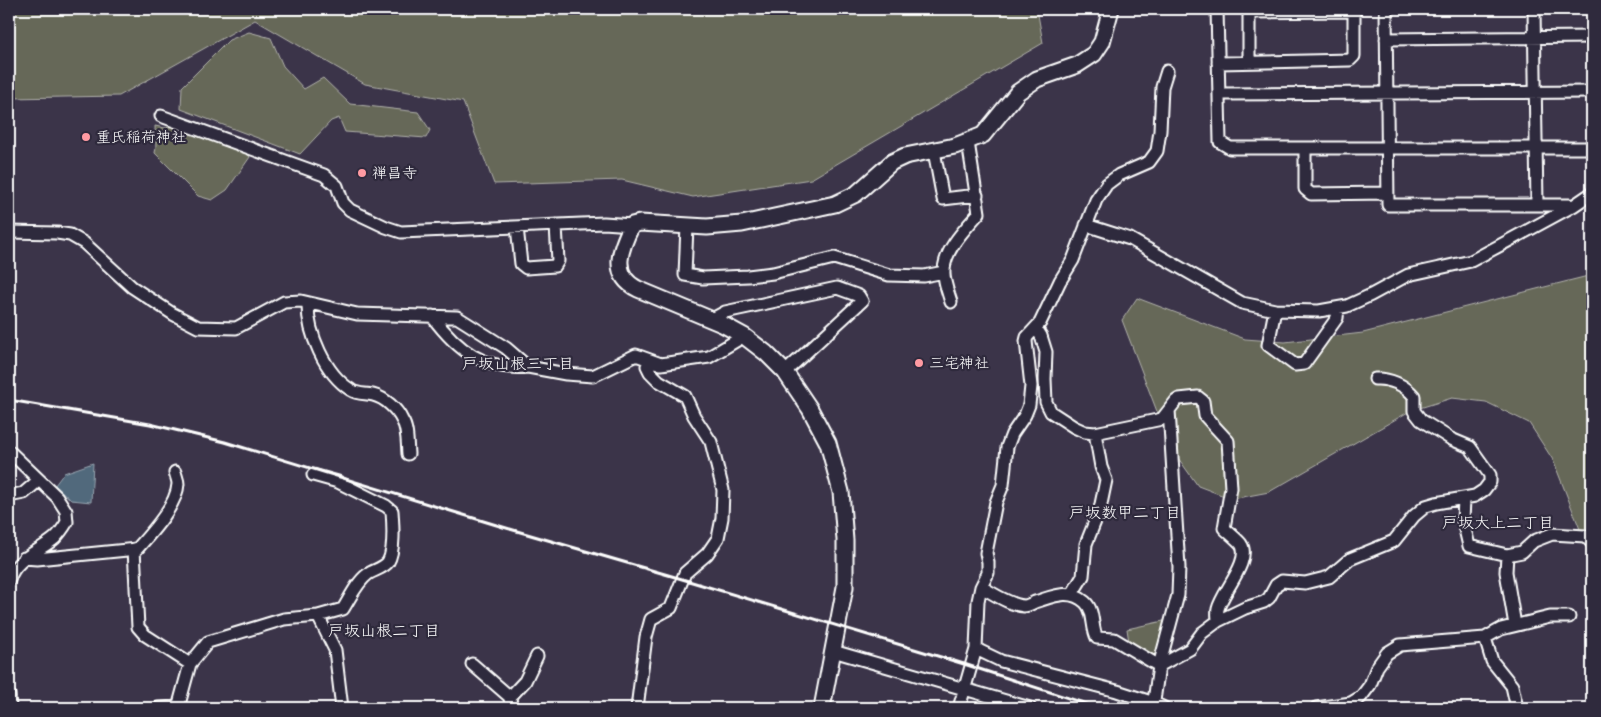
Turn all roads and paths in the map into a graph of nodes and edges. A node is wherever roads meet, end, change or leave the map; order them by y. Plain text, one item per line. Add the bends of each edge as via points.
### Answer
1 (1111, 9) edge
2 (1217, 9) edge
3 (1386, 9) edge
4 (1534, 9) edge
5 (1249, 10) edge
6 (1354, 10) edge
7 (1535, 37) junction
8 (1592, 37) edge
9 (1386, 39) junction
10 (1249, 62) junction
11 (1218, 63) junction
12 (1167, 71) dead end
13 (1592, 92) edge
14 (1387, 93) junction
15 (1535, 93) junction
16 (1219, 94) junction
17 (161, 116) dead end
18 (968, 142) junction
19 (1305, 148) junction
20 (1388, 148) junction
21 (1592, 148) edge
22 (1536, 149) junction
23 (934, 151) junction
24 (1388, 193) junction
25 (1592, 193) edge
26 (977, 195) junction
27 (1537, 205) junction
28 (1573, 206) junction
29 (556, 225) junction
30 (632, 225) junction
31 (1086, 225) junction
32 (688, 226) junction
33 (517, 227) junction
34 (9, 232) edge
35 (944, 272) junction
36 (951, 302) dead end
37 (308, 303) junction
38 (1338, 308) junction
39 (1275, 310) junction
40 (432, 316) junction
41 (712, 319) junction
42 (1036, 328) junction
43 (744, 336) junction
44 (649, 360) junction
45 (528, 367) junction
46 (785, 372) junction
47 (1375, 379) dead end
48 (1170, 410) junction
49 (1095, 433) junction
50 (9, 451) edge
51 (408, 454) dead end
52 (175, 472) dead end
53 (313, 475) dead end
54 (39, 480) junction
55 (9, 496) edge
56 (1464, 499) junction
57 (1592, 543) edge
58 (134, 550) junction
59 (1507, 555) junction
60 (24, 558) junction
61 (9, 580) edge
62 (981, 587) junction
63 (1072, 594) junction
64 (318, 616) junction
65 (1569, 617) dead end
66 (1218, 621) junction
67 (1515, 625) junction
68 (1485, 638) junction
69 (976, 649) junction
70 (833, 651) junction
71 (537, 656) dead end
72 (190, 664) junction
73 (472, 664) dead end
74 (1159, 666) junction
75 (965, 690) junction
76 (9, 695) edge
77 (511, 703) edge
78 (1153, 706) edge
79 (10, 708) edge
80 (158, 708) edge
81 (178, 708) edge
82 (342, 708) edge
83 (637, 708) edge
84 (822, 708) edge
85 (959, 708) edge
86 (1030, 708) edge
87 (1164, 708) edge
88 (1316, 708) edge
89 (1517, 708) edge

1 - 18 street via 1102,42 1094,54 1078,65 1037,80 1018,92 983,135
2 - 11 street
3 - 9 street
4 - 7 street
5 - 6 street
5 - 10 street
6 - 10 street via 1354,56 1350,60
7 - 8 street
7 - 9 street
7 - 15 street
9 - 14 street
10 - 11 street
11 - 16 street
12 - 31 street via 1162,87 1157,150 1149,162 1107,184
13 - 15 street
14 - 15 street
14 - 16 street
14 - 20 street
15 - 22 street
16 - 19 street via 1220,142 1230,148
17 - 33 street via 324,175 337,186 342,203 350,210 401,232
18 - 23 street
18 - 26 street
19 - 20 street
19 - 24 street via 1305,189 1311,194
20 - 22 street
20 - 24 street
21 - 22 street
22 - 27 street
23 - 26 street via 943,200
23 - 32 street via 905,156 892,162 856,194 835,204 742,224
24 - 27 street via 1388,205
25 - 28 street
26 - 35 street via 979,214 946,258
27 - 28 street
28 - 38 street via 1471,261 1408,275
29 - 30 street
29 - 33 street
29 - 33 street via 558,261 555,266 526,268 521,264
30 - 32 street
30 - 41 street via 619,256 625,280 638,289
31 - 39 street via 1130,240 1242,303
31 - 42 street via 1074,260
32 - 35 street via 685,275 703,278 748,276 834,258 889,275 924,276
34 - 37 street via 70,235 84,243 132,287 198,327 236,328 284,302
35 - 36 street
37 - 40 street via 357,314
37 - 51 street via 319,351 328,368 349,389 373,395 393,408 406,428
38 - 39 street
38 - 39 street via 1338,318 1304,364 1295,365 1268,345
40 - 45 street via 457,317 506,348
40 - 45 street via 467,354 487,363
41 - 43 street
41 - 46 street via 725,312 837,288 859,296 862,301
42 - 49 street via 1046,352 1044,380 1046,402 1051,412 1074,427
42 - 62 street via 1026,341 1031,386 1029,406 1007,447 1003,485 996,502 986,553 988,573
43 - 44 street via 709,357 661,364
43 - 46 street
44 - 45 street via 636,355 593,376
44 - 83 street via 647,366 659,381 686,396 694,416 711,442 723,490 718,538 685,573 671,608 651,619
46 - 70 street via 828,443 841,492 845,588
47 - 56 street via 1386,378 1410,392 1414,396 1414,411 1421,420 1470,447 1490,475 1490,482 1475,496
48 - 49 street via 1162,418
48 - 66 street via 1179,399 1198,397 1203,401 1205,416 1228,441 1231,488 1224,528 1241,543 1244,555 1217,610
48 - 74 street via 1178,595
49 - 63 street via 1106,480 1100,509 1086,544 1082,576
50 - 54 street
52 - 58 street via 178,484 162,520
53 - 64 street via 338,482 386,506 392,511 393,528 392,552 386,565 367,575 343,609
54 - 55 street via 24,493
54 - 60 street via 56,497 66,512 68,522 56,537
56 - 59 street via 1463,521 1469,546
56 - 66 street via 1426,506 1394,541 1350,559 1329,576 1306,582 1282,581 1264,602
57 - 59 street via 1585,536 1552,534 1522,552
58 - 60 street
58 - 72 street via 138,627
59 - 67 street via 1506,572
60 - 61 street via 11,572
62 - 63 street via 1024,606 1057,595
62 - 69 street
63 - 74 street via 1086,603 1097,638 1114,639
64 - 72 street via 284,618 208,642
64 - 82 street via 335,650
65 - 67 street via 1550,617
66 - 74 street via 1190,649
67 - 68 street via 1501,628
68 - 88 street via 1400,645 1387,653 1361,697 1350,703
68 - 89 street via 1492,661 1512,686
69 - 75 street
69 - 78 street via 1000,661 1108,688
70 - 75 street
70 - 84 street
71 - 77 street
72 - 81 street
73 - 77 street
74 - 78 street
75 - 85 street
75 - 86 street
76 - 79 street
78 - 87 street
80 - 81 street

